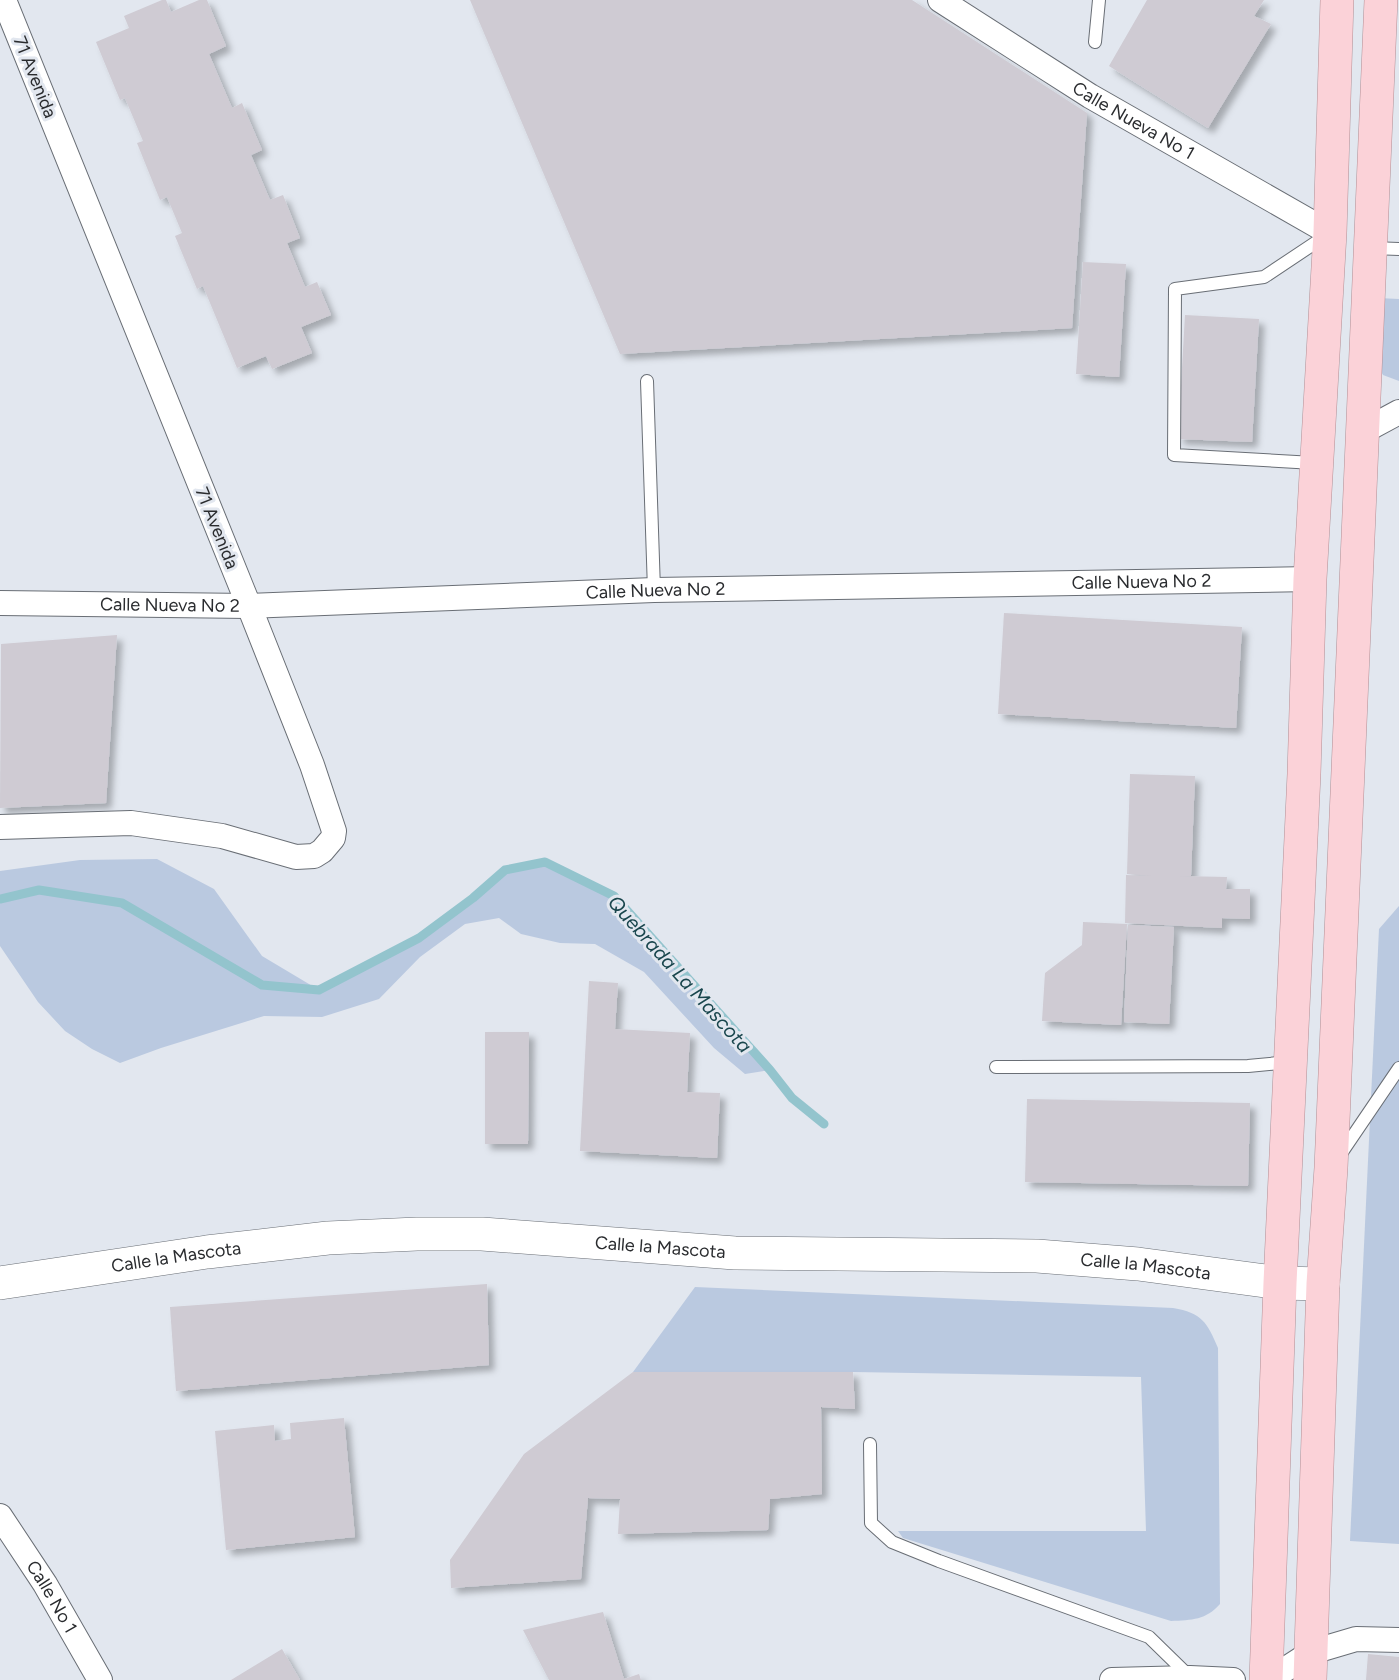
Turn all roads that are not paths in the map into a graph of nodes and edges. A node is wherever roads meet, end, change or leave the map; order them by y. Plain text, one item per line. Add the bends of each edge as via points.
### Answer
1 (4, 0) edge
2 (940, 0) edge
3 (1099, 0) edge
4 (1337, 0) edge
5 (1384, 2) edge
6 (1095, 42) dead end
7 (1330, 232) junction
8 (1385, 249) edge
9 (647, 381) dead end
10 (1399, 412) edge
11 (1362, 432) junction
12 (1317, 464) junction
13 (1310, 579) junction
14 (654, 590) junction
15 (0, 603) edge
16 (249, 606) junction
17 (0, 826) edge
18 (1290, 1062) junction
19 (996, 1067) dead end
20 (1399, 1068) edge
21 (1330, 1168) junction
22 (0, 1283) edge
23 (1280, 1283) junction
24 (1323, 1284) junction
25 (870, 1444) dead end
26 (0, 1516) edge
27 (1399, 1640) edge
28 (1311, 1666) edge
29 (1190, 1678) junction
30 (100, 1680) edge
31 (1112, 1680) edge
32 (1233, 1680) edge
33 (1268, 1680) edge

1 - 16 street, 71 Avenida
2 - 7 street, Calle Nueva No 1 via 1090,96
3 - 6 lane
4 - 7 highway
5 - 8 highway
7 - 12 highway
7 - 12 lane via 1264,277 1175,290 1174,455
8 - 11 highway
9 - 14 lane
10 - 11 street
11 - 21 highway
12 - 13 highway
13 - 14 street, Calle Nueva No 2
13 - 18 highway
14 - 16 street, Calle Nueva No 2
15 - 16 street, Calle Nueva No 2
16 - 17 street, 71 Avenida via 329,812 333,838 322,852 296,856 222,836 131,823
18 - 19 lane via 1248,1066
18 - 23 highway
20 - 21 lane
21 - 24 highway
22 - 23 main road, Calle la Mascota via 328,1238 482,1234 735,1253 1037,1256 1138,1264
23 - 24 main road, Calle la Mascota
23 - 33 highway
24 - 28 highway
25 - 29 lane via 871,1523 892,1542 1149,1637
26 - 30 street, Calle No 1 via 45,1584
27 - 28 street via 1356,1639
28 - 33 street
29 - 31 street
29 - 32 street

